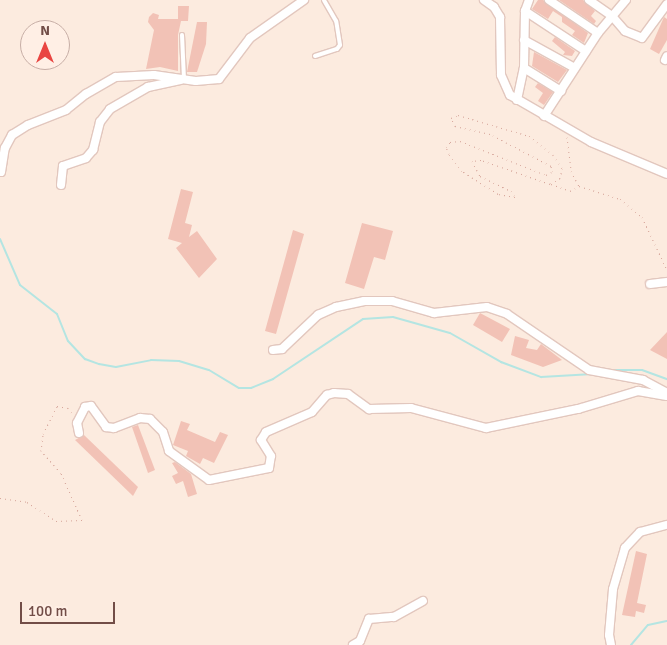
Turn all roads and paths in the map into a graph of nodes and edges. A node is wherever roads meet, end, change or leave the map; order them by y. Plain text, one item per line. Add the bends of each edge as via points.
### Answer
1 (304, 0) edge
2 (324, 0) edge
3 (484, 0) edge
4 (530, 0) edge
5 (549, 0) edge
6 (589, 0) edge
7 (626, 0) edge
8 (667, 4) edge
9 (525, 11) junction
10 (612, 16) junction
11 (598, 33) junction
12 (182, 35) dead end
13 (524, 40) junction
14 (586, 51) junction
15 (315, 56) dead end
16 (524, 68) junction
17 (575, 68) junction
18 (184, 79) junction
19 (560, 91) junction
20 (517, 100) junction
21 (544, 116) junction
22 (566, 129) junction
23 (1, 172) edge
24 (667, 174) edge
25 (62, 184) dead end
26 (550, 184) junction
27 (578, 186) junction
28 (667, 270) edge
29 (667, 282) edge
30 (650, 284) dead end
31 (273, 350) dead end
32 (667, 394) edge
33 (77, 422) junction
34 (78, 433) dead end
35 (0, 498) edge
36 (667, 525) edge
37 (423, 602) dead end
38 (354, 645) edge
39 (611, 645) edge

1 - 18 street via 250,38 219,79
2 - 15 lane via 336,21 340,45
3 - 20 street via 500,17 503,86
4 - 9 street
5 - 11 street
6 - 10 street
7 - 10 street
8 - 10 street via 642,38 625,30
9 - 13 street
9 - 14 street
10 - 11 street
11 - 14 street
12 - 18 lane
13 - 16 street
13 - 17 street
14 - 17 street
16 - 19 street
16 - 20 street
17 - 19 street
18 - 23 street via 148,75 116,77 66,110 12,135 5,148
18 - 25 street via 148,87 110,109 100,122 93,150 86,158 63,166
19 - 21 street
20 - 21 street
21 - 22 street
22 - 24 street
22 - 27 path via 571,171
26 - 26 path via 481,160 472,161 480,176 511,191 515,194 513,198 498,194 462,171 446,147 450,142 460,141 546,175 552,172 551,166 536,157 490,134 455,126 451,118 458,115 529,136 553,155 562,168 560,178
26 - 27 path via 570,191
27 - 28 path via 620,199 642,217
29 - 30 street
31 - 32 street via 282,349 318,315 336,306 392,301 434,313 487,307 530,328 589,370 643,380
32 - 33 street via 638,392 578,409 486,428 411,408 369,410 348,394 334,393 312,412 266,432 262,440 271,456 269,468 210,480 169,451 163,432 150,419 140,418 114,428 106,427 91,406 85,407
33 - 34 street
33 - 35 path via 68,408 57,406 43,434 41,451 61,473 82,520 56,522 27,502
36 - 39 street via 640,532 625,548 613,589
37 - 38 street via 394,617 369,619 360,641

